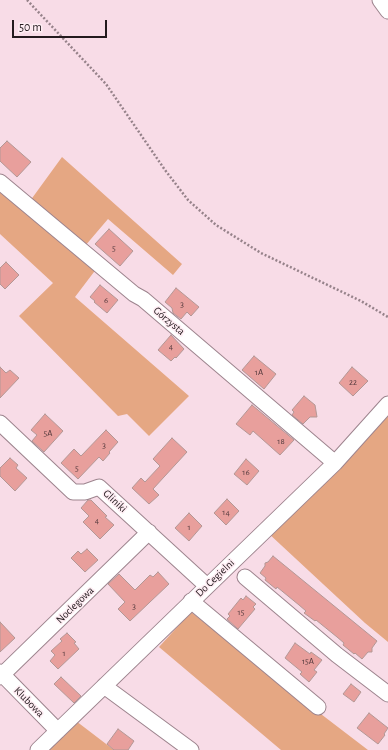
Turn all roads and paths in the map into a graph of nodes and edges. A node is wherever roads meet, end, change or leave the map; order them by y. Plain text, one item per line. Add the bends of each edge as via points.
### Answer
1 (27, 0) edge
2 (380, 0) edge
3 (388, 11) edge
4 (0, 182) edge
5 (388, 317) edge
6 (388, 404) edge
7 (0, 423) edge
8 (336, 463) junction
9 (149, 532) junction
10 (245, 577) dead end
11 (207, 586) junction
12 (191, 601) junction
13 (1, 675) edge
14 (104, 686) junction
15 (388, 694) edge
16 (318, 707) dead end
17 (58, 731) junction
18 (38, 750) edge
19 (191, 750) edge

1 - 5 path via 106,84 188,200 216,225 261,253
2 - 3 street
4 - 8 street, Górzysta
6 - 8 street, Do Cegielni
7 - 9 street, Gliniki via 73,492 85,492 99,486
8 - 11 street, Do Cegielni
9 - 11 street, Gliniki
9 - 13 street, Noclegowa
10 - 15 street
11 - 12 street, Do Cegielni
12 - 14 street, Do Cegielni
12 - 16 street
13 - 17 street, Klubowa
14 - 17 street, Do Cegielni
14 - 19 street
17 - 18 street, Do Cegielni

